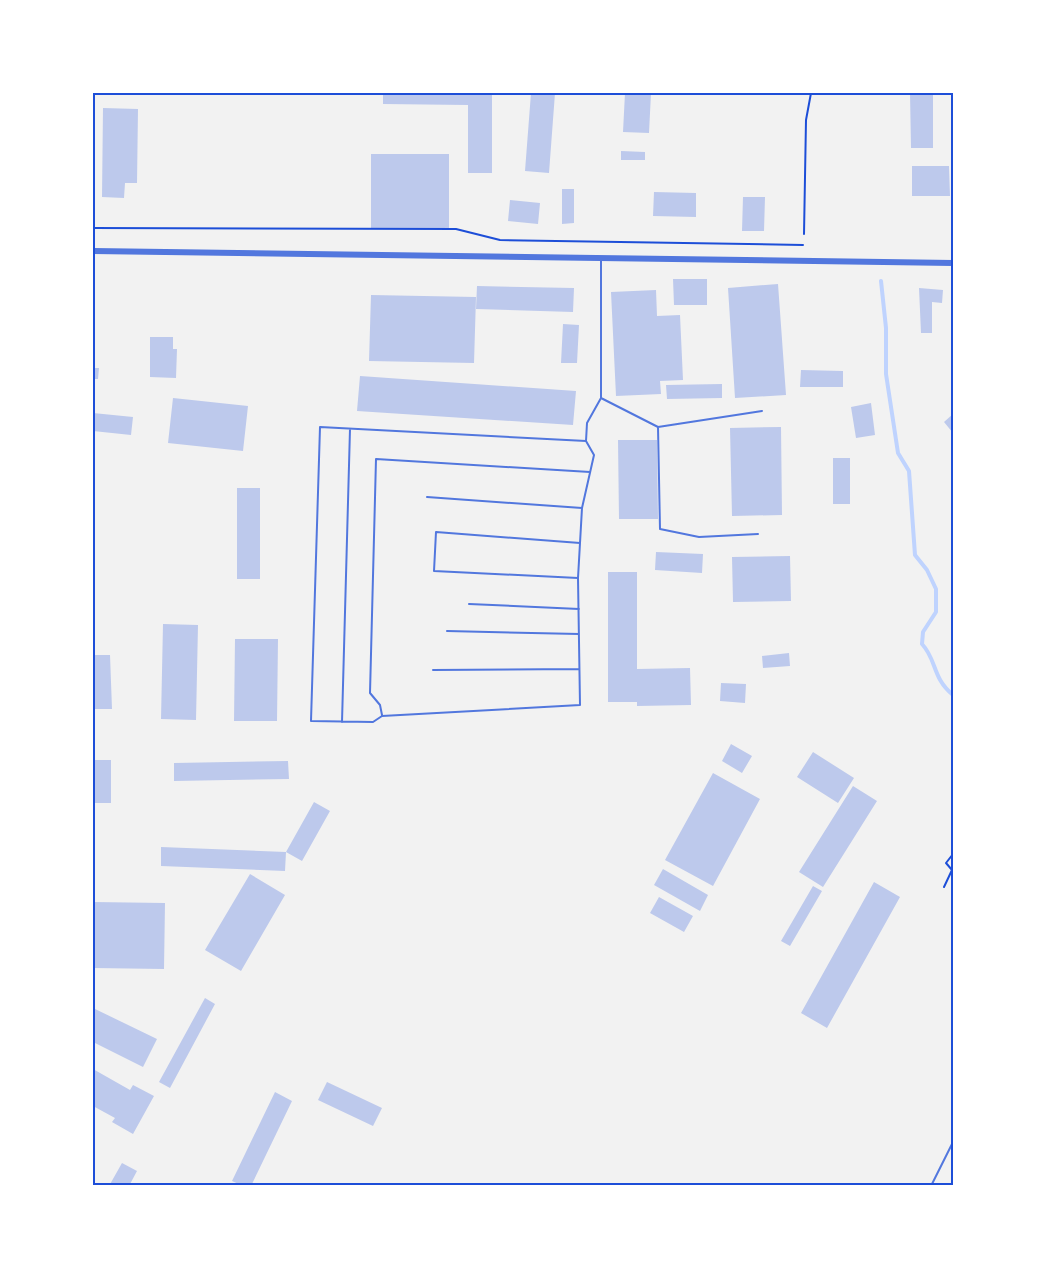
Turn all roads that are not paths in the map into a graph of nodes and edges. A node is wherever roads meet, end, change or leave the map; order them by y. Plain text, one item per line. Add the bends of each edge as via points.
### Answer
1 (93, 251) edge
2 (601, 257) junction
3 (953, 263) edge
4 (601, 398) junction
5 (762, 411) dead end
6 (658, 427) junction
7 (350, 429) junction
8 (586, 441) junction
9 (590, 472) junction
10 (427, 497) dead end
11 (582, 508) junction
12 (758, 534) dead end
13 (581, 543) junction
14 (578, 578) junction
15 (469, 604) dead end
16 (579, 609) junction
17 (447, 631) dead end
18 (579, 634) junction
19 (579, 669) junction
20 (433, 670) dead end
21 (382, 716) junction
22 (342, 722) junction
23 (953, 1142) edge
24 (931, 1186) edge

1 - 2 street
2 - 3 street
2 - 4 lane
4 - 6 lane
4 - 8 lane via 587,423
5 - 6 lane
6 - 12 lane via 660,529 699,537
7 - 8 lane
7 - 22 lane
7 - 22 lane via 320,427 311,721
8 - 9 lane via 594,455
9 - 11 lane
9 - 21 lane via 376,459 370,693 380,705
10 - 11 lane
11 - 13 lane
13 - 14 lane
13 - 14 lane via 436,532 434,571
14 - 16 lane
15 - 16 lane
16 - 18 lane
17 - 18 lane
18 - 19 lane
19 - 20 lane
19 - 21 lane via 580,705
21 - 22 lane via 373,722
23 - 24 lane

